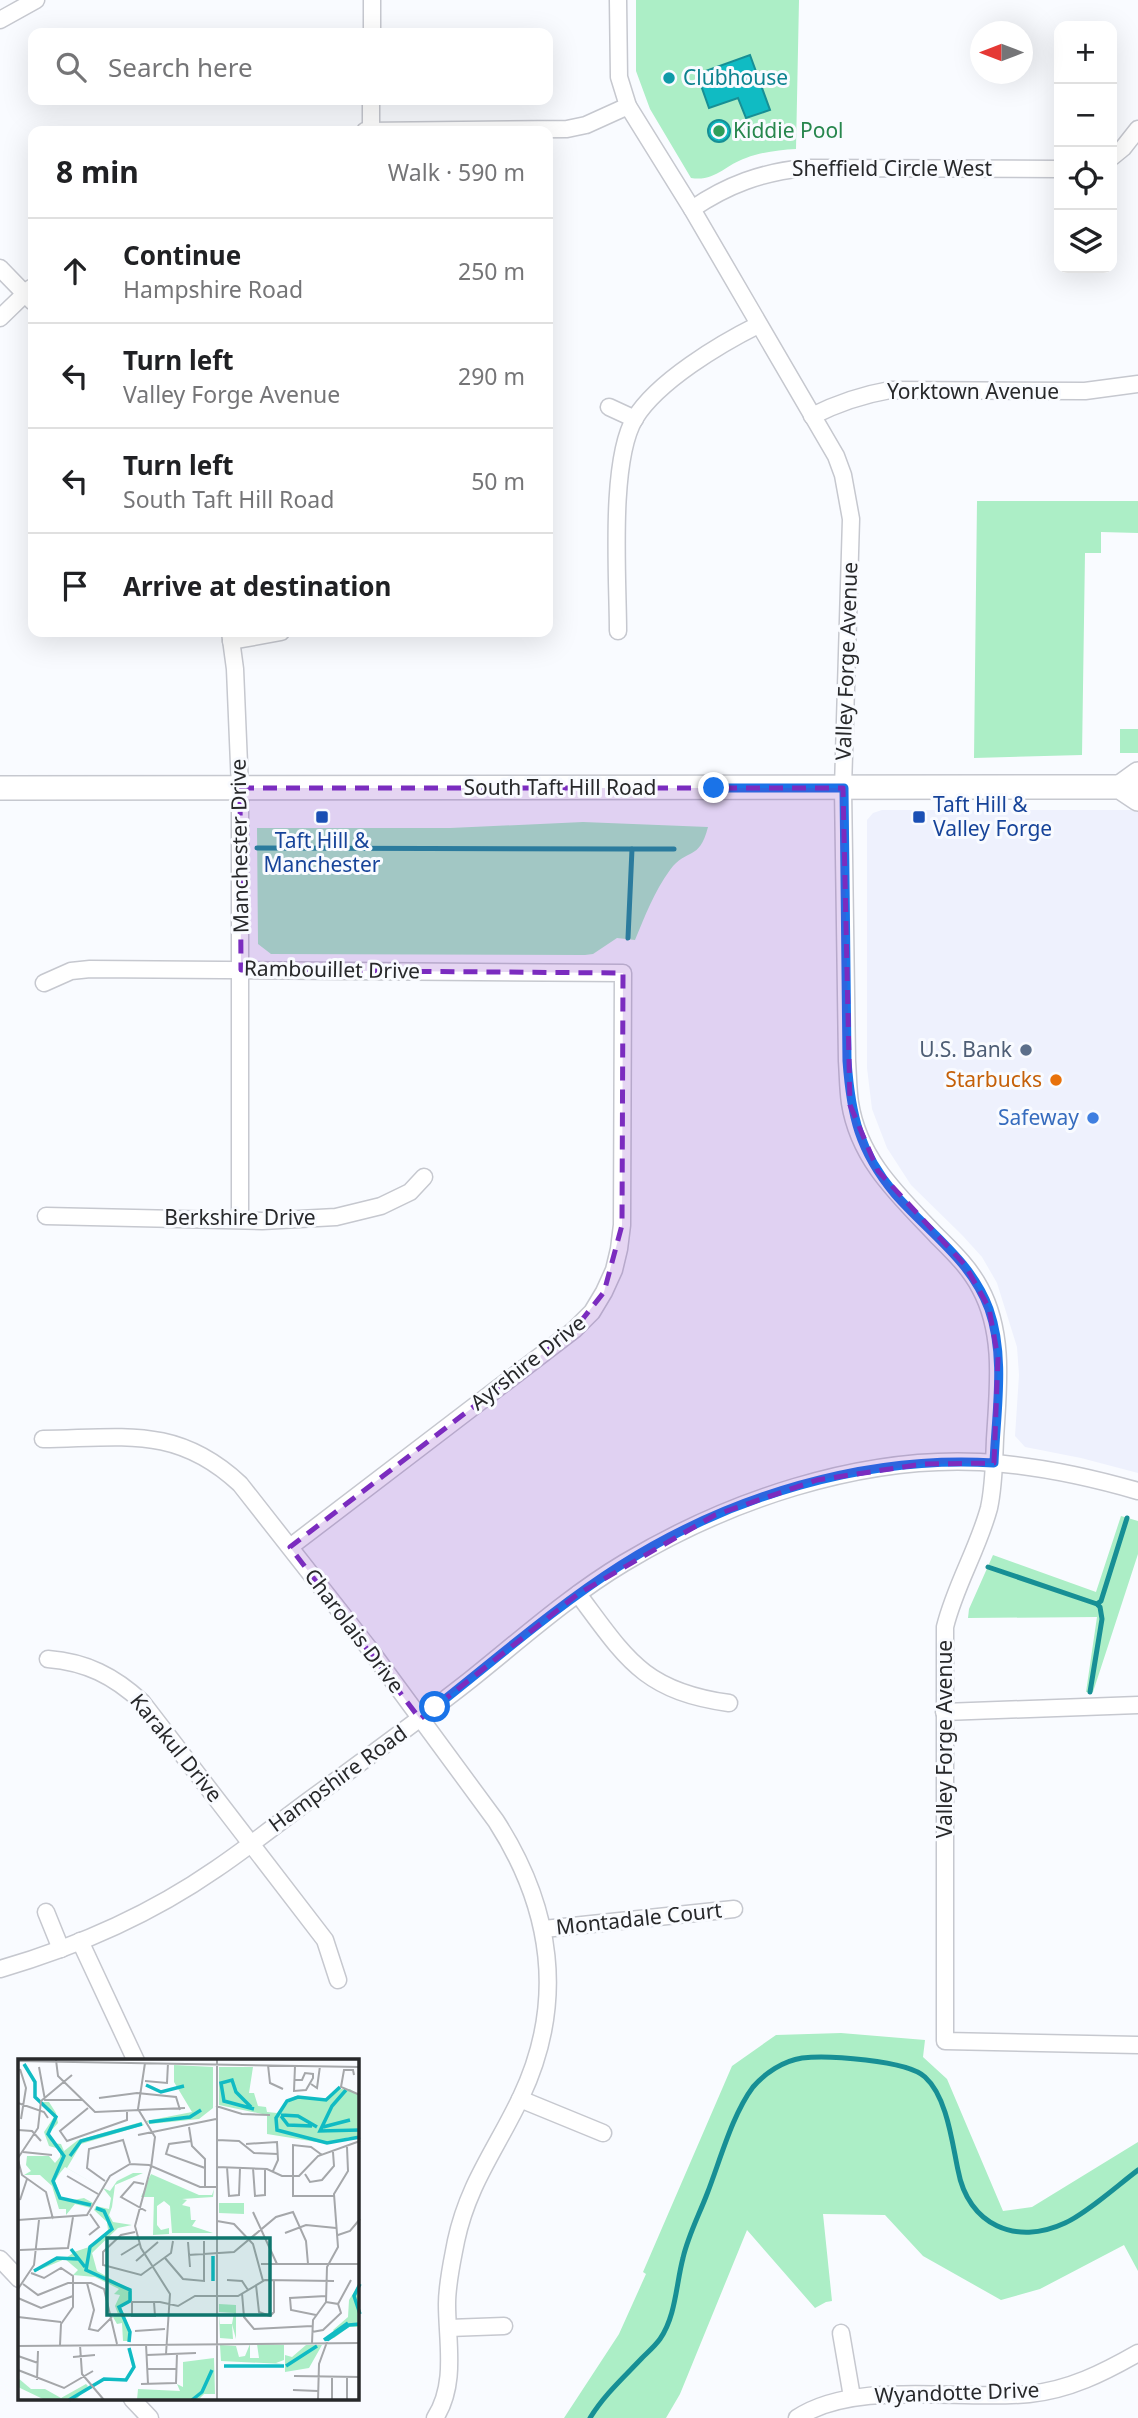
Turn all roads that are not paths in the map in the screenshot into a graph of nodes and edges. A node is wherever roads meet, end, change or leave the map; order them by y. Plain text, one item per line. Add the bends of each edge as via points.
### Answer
1 (36, 0) edge
2 (372, 0) edge
3 (618, 0) edge
4 (0, 20) edge
5 (372, 28) edge
6 (371, 105) edge
7 (628, 106) junction
8 (371, 126) edge
9 (553, 129) edge
10 (1138, 129) edge
11 (1117, 153) edge
12 (1054, 169) edge
13 (692, 209) junction
14 (0, 268) edge
15 (28, 292) edge
16 (28, 296) edge
17 (0, 318) edge
18 (758, 324) junction
19 (1138, 384) edge
20 (609, 407) dead end
21 (812, 416) junction
22 (635, 419) junction
23 (618, 631) dead end
24 (231, 637) edge
25 (1132, 787) edge
26 (0, 788) edge
27 (240, 788) junction
28 (844, 788) junction
29 (242, 970) junction
30 (623, 973) joint
31 (44, 983) dead end
32 (424, 1177) dead end
33 (46, 1216) dead end
34 (240, 1219) junction
35 (43, 1439) dead end
36 (994, 1463) junction
37 (1138, 1491) edge
38 (290, 1547) junction
39 (578, 1594) junction
40 (48, 1660) dead end
41 (729, 1703) dead end
42 (1138, 1705) edge
43 (944, 1712) junction
44 (420, 1719) junction
45 (251, 1843) junction
46 (734, 1909) dead end
47 (46, 1912) dead end
48 (544, 1929) junction
49 (80, 1941) junction
50 (61, 1949) junction
51 (0, 1969) edge
52 (338, 1980) dead end
53 (1138, 2045) edge
54 (135, 2059) edge
55 (520, 2099) junction
56 (603, 2133) dead end
57 (0, 2259) edge
58 (18, 2278) edge
59 (504, 2326) dead end
60 (449, 2328) junction
61 (841, 2333) dead end
62 (1138, 2353) edge
63 (852, 2397) junction
64 (133, 2400) edge
65 (150, 2418) edge
66 (435, 2418) edge
67 (797, 2418) edge

1 - 4 street
2 - 5 street
3 - 7 street, Valley Forge Avenue via 619,77
6 - 8 street
7 - 9 street via 586,125
7 - 13 street, Valley Forge Avenue
10 - 11 street
12 - 13 street, Sheffield Circle West via 782,170 731,186
13 - 18 street, Valley Forge Avenue
14 - 15 street
16 - 17 street
18 - 21 street, Valley Forge Avenue
18 - 22 street via 666,384
19 - 21 street, Yorktown Avenue via 1085,391 890,390 862,395
20 - 22 street
21 - 28 street, Valley Forge Avenue via 844,475 851,519
22 - 23 street via 622,454
24 - 27 street, Manchester Drive
25 - 28 main road, South Taft Hill Road
26 - 27 main road, South Taft Hill Road
27 - 28 main road, South Taft Hill Road
27 - 29 street, Manchester Drive
28 - 36 street, Valley Forge Avenue via 850,1105 860,1138 878,1171 965,1265 989,1308 998,1358
29 - 30 street, Rambouillet Drive
29 - 31 street, Rambouillet Drive via 90,969 71,971
29 - 34 street, Manchester Drive
30 - 38 street, Ayrshire Drive via 622,1225 614,1270 604,1292 574,1330
32 - 34 street, Berkshire Drive via 410,1192 357,1213
33 - 34 street, Berkshire Drive
35 - 38 street, Charolais Drive via 148,1438 183,1446 222,1467
36 - 37 street, Hampshire Road via 1059,1471
36 - 39 street, Hampshire Road via 923,1464 817,1480 715,1515 673,1535
36 - 43 street, Valley Forge Avenue via 989,1507 945,1627
38 - 44 street, Charolais Drive
39 - 41 street via 618,1648 656,1681 679,1693
39 - 44 street, Hampshire Road
40 - 45 street, Karakul Drive via 92,1667 126,1687
42 - 43 street
43 - 53 street, Valley Forge Avenue via 945,2041
44 - 45 street, Hampshire Road
44 - 48 street, Charolais Drive via 513,1847
45 - 49 street, Hampshire Road via 138,1915
45 - 52 street, Karakul Drive via 325,1940
46 - 48 street, Montadale Court
47 - 50 street
48 - 55 street, Charolais Drive via 549,1986 546,2014 536,2064
49 - 50 street, Hampshire Road
49 - 54 street
50 - 51 street, Hampshire Road
55 - 56 street
55 - 60 street, Charolais Drive via 468,2199 451,2266
57 - 58 street
59 - 60 street
60 - 66 street, Charolais Drive via 450,2373
61 - 63 street, Wyandotte Drive
62 - 63 street, Wyandotte Drive via 1078,2383 1030,2394
63 - 67 street, Wyandotte Drive
64 - 65 street

